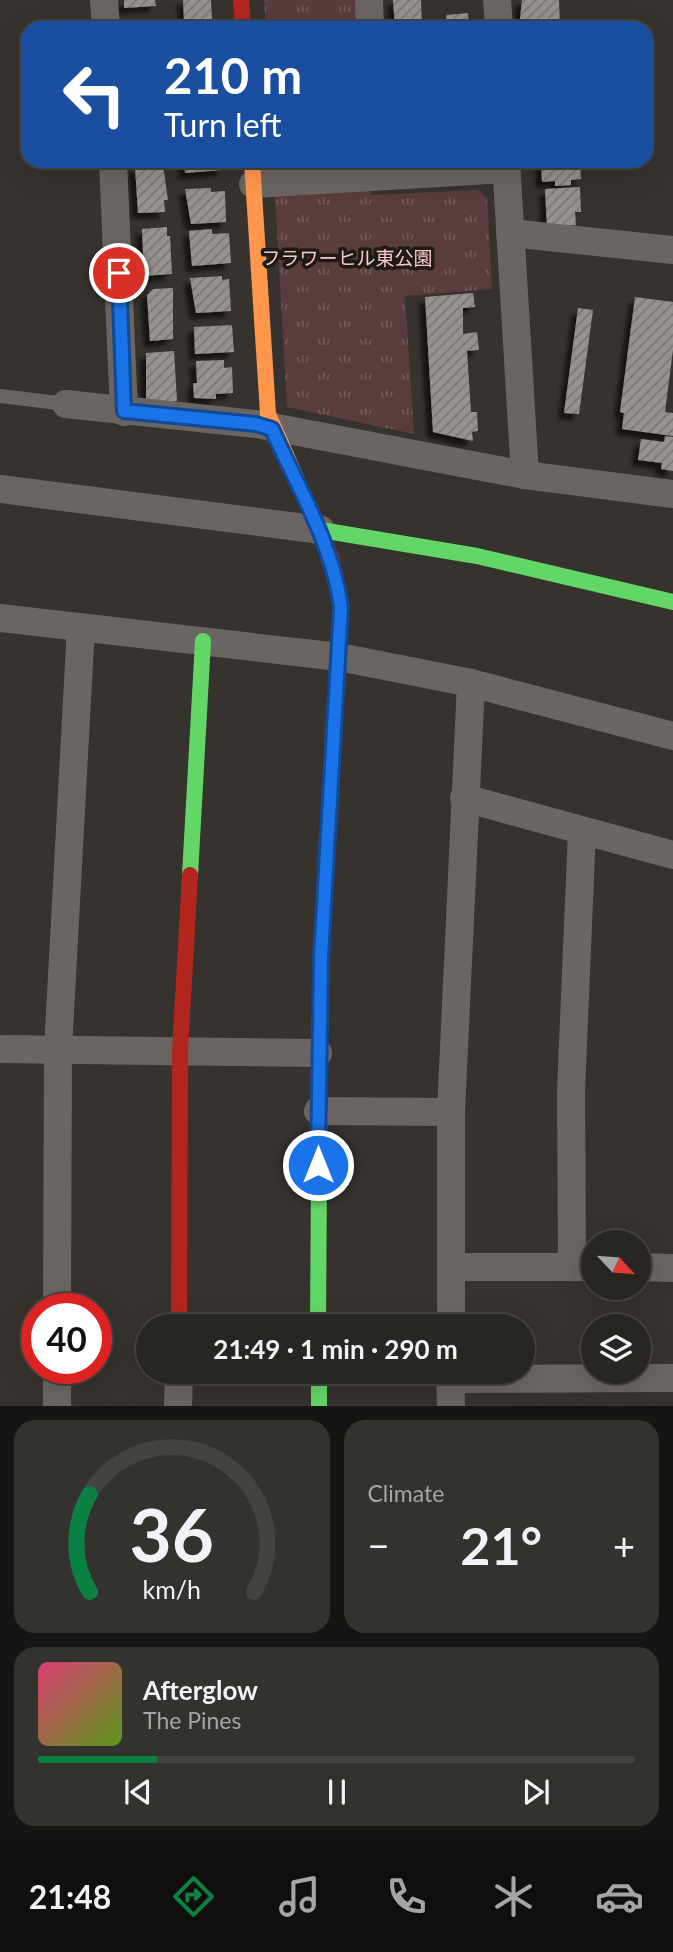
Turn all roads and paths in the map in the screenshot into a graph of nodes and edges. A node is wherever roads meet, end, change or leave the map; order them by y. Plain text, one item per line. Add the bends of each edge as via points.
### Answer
1 (104, 0) edge
2 (242, 0) edge
3 (369, 0) edge
4 (498, 0) edge
5 (106, 21) edge
6 (243, 21) edge
7 (370, 21) edge
8 (499, 21) edge
9 (113, 168) edge
10 (375, 168) edge
11 (506, 168) edge
12 (252, 173) edge
13 (510, 233) junction
14 (673, 250) edge
15 (0, 396) edge
16 (66, 404) joint
17 (124, 411) junction
18 (272, 429) junction
19 (525, 475) junction
20 (0, 489) edge
21 (673, 494) edge
22 (321, 530) junction
23 (673, 602) edge
24 (0, 618) edge
25 (81, 628) junction
26 (203, 641) junction
27 (339, 657) junction
28 (471, 683) junction
29 (673, 736) edge
30 (464, 798) junction
31 (582, 831) junction
32 (673, 855) edge
33 (0, 1049) edge
34 (58, 1049) junction
35 (180, 1051) junction
36 (318, 1053) junction
37 (318, 1111) junction
38 (451, 1112) junction
39 (581, 1238) edge
40 (581, 1267) edge
41 (451, 1268) junction
42 (651, 1268) edge
43 (673, 1268) edge
44 (57, 1293) edge
45 (179, 1314) edge
46 (318, 1314) edge
47 (451, 1314) edge
48 (673, 1378) edge
49 (57, 1384) edge
50 (178, 1384) edge
51 (318, 1384) edge
52 (450, 1386) edge
53 (57, 1406) edge
54 (178, 1406) edge
55 (319, 1406) edge

1 - 5 street
2 - 6 street
3 - 7 street
4 - 8 street
9 - 17 street
10 - 12 street
11 - 13 street
12 - 18 street via 265,397
13 - 14 street
13 - 19 street
15 - 16 lane
16 - 17 street
17 - 18 street
18 - 19 street
18 - 22 street
19 - 21 street
20 - 22 street
22 - 23 street via 477,556
22 - 27 street via 341,607
24 - 25 street
25 - 26 street
25 - 34 street
26 - 27 street
26 - 35 street
27 - 28 street
27 - 36 street
28 - 29 street
28 - 30 street
30 - 31 street
30 - 38 street
31 - 32 street
31 - 39 street via 571,1091
33 - 34 street
34 - 35 street
34 - 44 street
35 - 36 street
35 - 45 street
36 - 37 street
37 - 38 street
37 - 46 street
38 - 41 street
40 - 41 street
41 - 47 street
42 - 43 street
48 - 52 street
49 - 53 street
50 - 54 street
51 - 55 street

